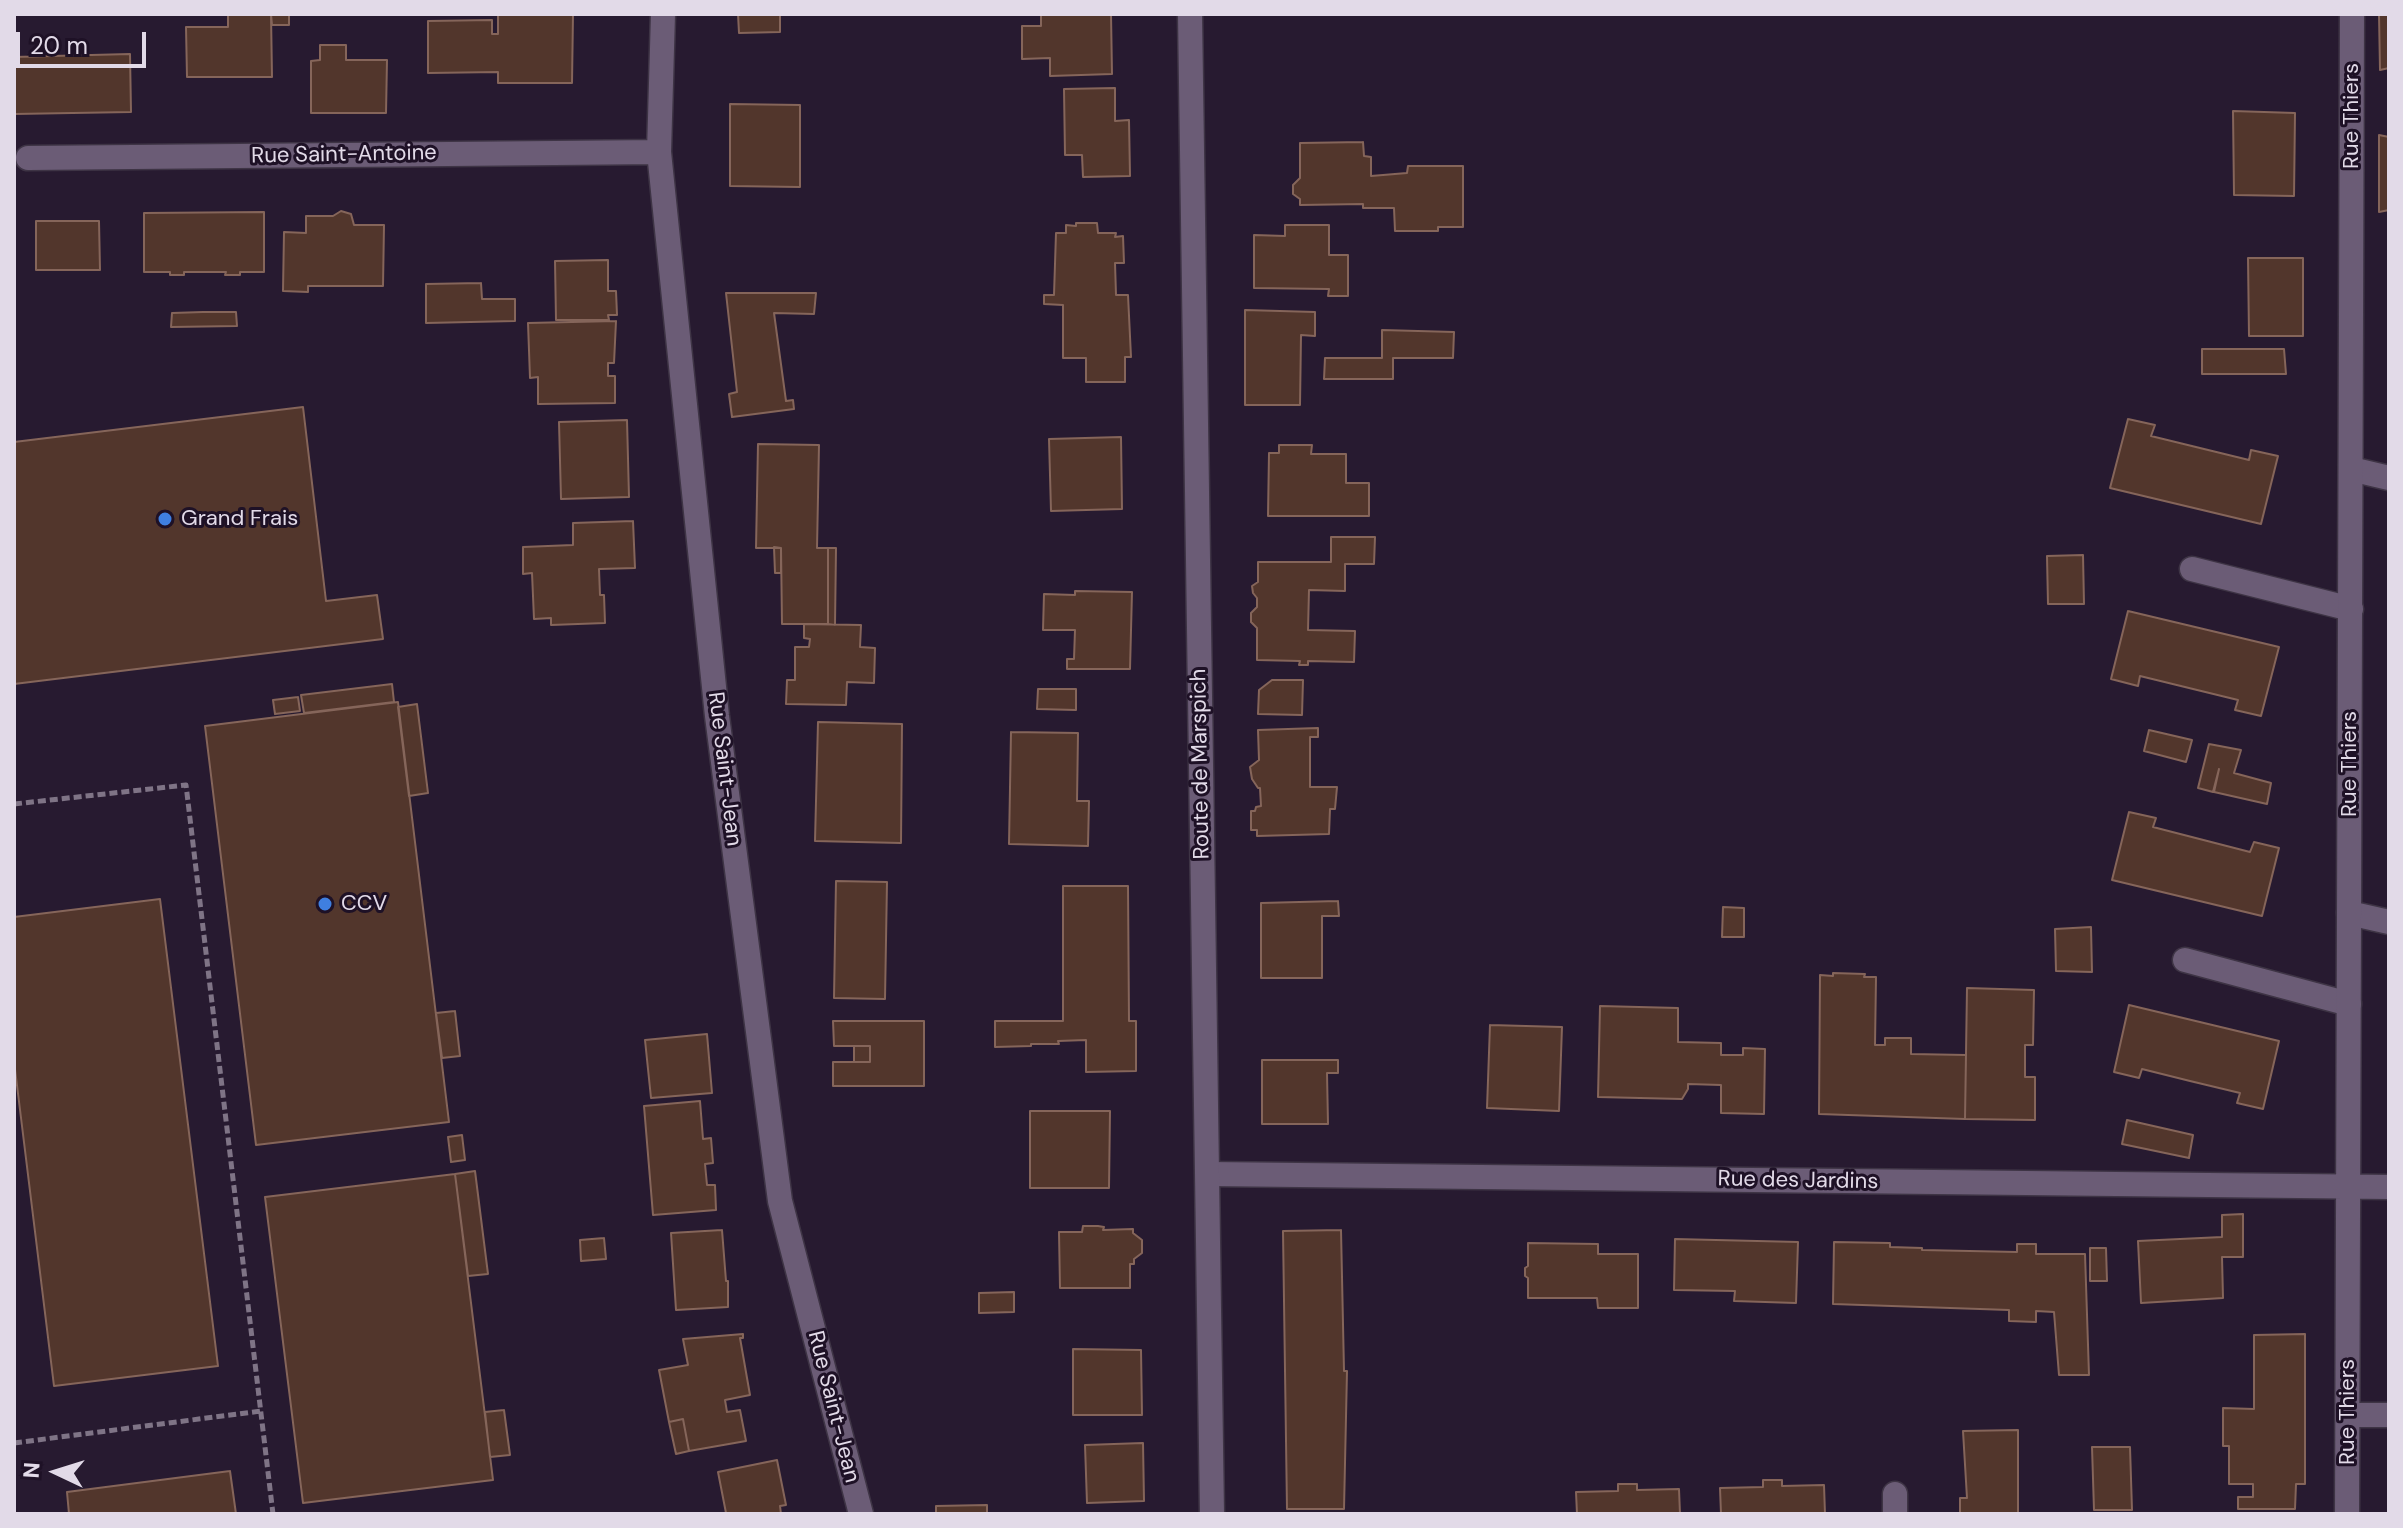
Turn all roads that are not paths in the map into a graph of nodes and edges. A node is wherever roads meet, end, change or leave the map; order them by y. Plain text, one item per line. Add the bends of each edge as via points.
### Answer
1 (663, 14) edge
2 (1190, 14) edge
3 (2352, 14) edge
4 (659, 152) junction
5 (28, 158) dead end
6 (2351, 469) junction
7 (2389, 478) edge
8 (2192, 569) dead end
9 (2351, 609) junction
10 (2349, 913) junction
11 (2389, 922) edge
12 (2185, 960) dead end
13 (2349, 1004) junction
14 (1208, 1174) junction
15 (2348, 1187) junction
16 (2389, 1187) edge
17 (2348, 1415) junction
18 (2389, 1415) edge
19 (861, 1514) edge
20 (1212, 1514) edge
21 (2347, 1514) edge

1 - 4 street, Rue Saint-Jean
2 - 14 street, Route de Marspich
3 - 6 street, Rue Thiers
4 - 5 street, Rue Saint-Antoine
4 - 19 street, Rue Saint-Jean via 717,716 780,1201
6 - 7 street
6 - 9 street, Rue Thiers
8 - 9 street
9 - 10 street, Rue Thiers
10 - 11 street
10 - 13 street, Rue Thiers
12 - 13 street
13 - 15 street, Rue Thiers
14 - 15 street, Rue des Jardins
14 - 20 street, Route de Marspich
15 - 16 street, Rue des Jardins
15 - 17 street, Rue Thiers
17 - 18 street
17 - 21 street, Rue Thiers

